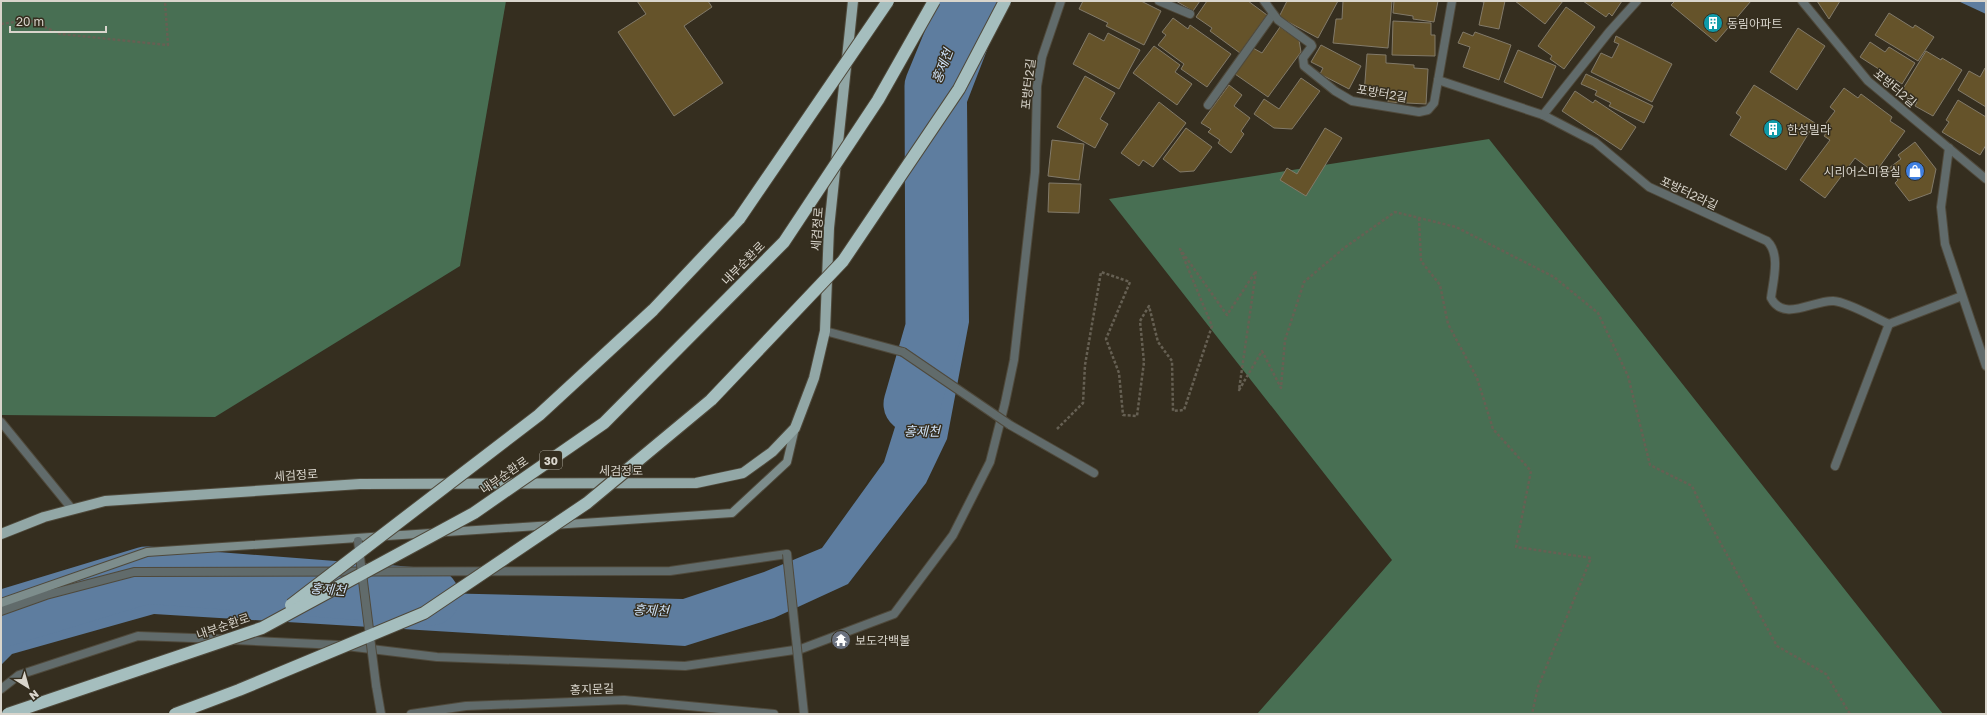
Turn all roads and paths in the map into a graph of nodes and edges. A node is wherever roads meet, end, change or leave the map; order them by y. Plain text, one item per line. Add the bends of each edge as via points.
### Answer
1 (165, 1) edge
2 (853, 1) edge
3 (888, 1) edge
4 (934, 1) edge
5 (1005, 1) edge
6 (1061, 1) edge
7 (1159, 1) edge
8 (1264, 1) edge
9 (1452, 1) edge
10 (1637, 1) edge
11 (1802, 1) edge
12 (1190, 14) dead end
13 (1273, 14) junction
14 (1, 24) edge
15 (1438, 80) junction
16 (1208, 105) dead end
17 (1543, 115) junction
18 (1949, 148) junction
19 (1986, 179) edge
20 (1420, 218) junction
21 (1962, 296) junction
22 (1888, 324) junction
23 (826, 332) junction
24 (1986, 366) edge
25 (1, 422) edge
26 (795, 428) junction
27 (1056, 430) dead end
28 (1835, 466) dead end
29 (1094, 473) dead end
30 (72, 509) junction
31 (1, 534) edge
32 (357, 539) junction
33 (1, 603) edge
34 (1, 611) edge
35 (262, 628) junction
36 (1, 689) edge
37 (8, 714) edge
38 (175, 714) edge
39 (381, 714) edge
40 (412, 714) edge
41 (774, 714) edge
42 (804, 714) edge
43 (1532, 714) edge
44 (1850, 714) edge

1 - 14 path via 168,45 60,34 29,20
2 - 23 main road, 세검정로 via 829,228
3 - 35 highway, bridge via 739,219 653,310 539,415
4 - 35 highway, 내부순환로 / 30, bridge via 878,100 784,242 604,423 474,513
5 - 38 highway, bridge via 959,89 842,261 711,400 587,503 424,613
6 - 36 street, 포방터2길 via 1042,57 1037,86 1035,172 1014,360 990,462 953,535 894,614 801,649 685,666 436,657 338,645 138,636 19,675
7 - 12 street
8 - 13 street, 포방터2길
9 - 15 street, 포방터2길
10 - 17 street
11 - 18 street, 포방터2길 via 1868,81
13 - 15 street, 포방터2길 via 1312,45 1302,60 1306,69 1352,101 1425,111 1434,104
13 - 16 street
15 - 17 street, 포방터2라길
17 - 22 street, 포방터2라길 via 1594,142 1649,187 1767,241 1774,249 1775,258 1771,298 1782,309 1796,310 1834,301
18 - 19 street, 포방터2길
18 - 21 street via 1942,207 1946,244
20 - 27 path via 1395,212 1344,248 1304,282 1285,340 1281,388 1262,351 1239,390 1256,271 1227,315 1180,249 1212,326 1184,410 1173,411 1172,361 1158,342 1149,306 1140,321 1144,362 1137,416 1123,415 1119,373 1106,338 1130,282 1101,272 1085,365 1084,403
20 - 43 path via 1421,261 1440,285 1448,324 1477,378 1493,429 1531,471 1516,547 1592,558 1538,686
20 - 44 path via 1456,228 1554,278 1598,312 1628,376 1650,465 1692,486 1777,646 1826,674
21 - 22 street
21 - 24 street
22 - 28 street
23 - 26 main road, 세검정로 via 814,378
23 - 29 street, bridge via 902,352 1010,425
25 - 30 street
26 - 30 main road, 세검정로 via 772,452 743,473 696,483 360,484 105,502
26 - 32 main road via 787,462 732,513
30 - 31 main road, 세검정로 via 44,516
32 - 33 main road via 147,552
32 - 39 street, bridge
34 - 42 street, bridge via 46,595 134,572 670,571 787,554
35 - 37 highway, 내부순환로 / 30, bridge
40 - 41 street, 홍지문길 via 466,706 624,700

